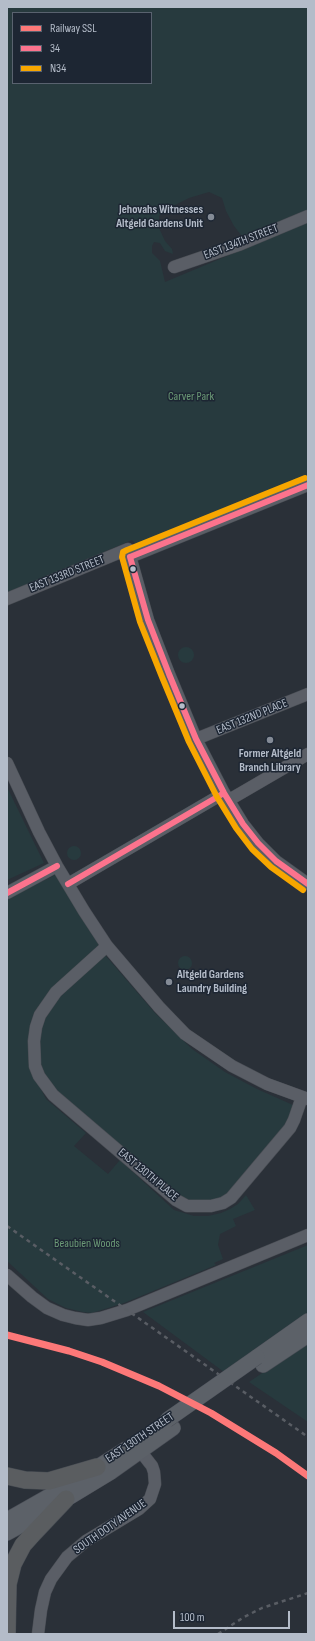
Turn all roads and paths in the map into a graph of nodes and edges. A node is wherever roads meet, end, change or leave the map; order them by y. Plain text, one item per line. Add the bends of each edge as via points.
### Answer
1 (308, 216) edge
2 (174, 267) dead end
3 (308, 485) edge
4 (129, 553) junction
5 (7, 599) edge
6 (308, 694) edge
7 (196, 739) junction
8 (308, 754) edge
9 (7, 763) edge
10 (226, 797) junction
11 (57, 866) junction
12 (68, 884) junction
13 (308, 884) edge
14 (7, 893) edge
15 (107, 946) junction
16 (305, 1098) edge
17 (308, 1236) edge
18 (7, 1275) edge
19 (308, 1321) edge
20 (308, 1335) edge
21 (260, 1361) junction
22 (137, 1447) junction
23 (97, 1467) junction
24 (7, 1476) edge
25 (66, 1499) junction
26 (7, 1520) edge
27 (7, 1533) edge
28 (7, 1634) edge
29 (38, 1634) edge

1 - 2 street, EAST 134TH STREET via 241,244
3 - 4 street, EAST 133RD STREET
4 - 5 street, EAST 133RD STREET
4 - 7 street via 148,620
6 - 7 street, EAST 132ND PLACE
7 - 10 street
8 - 10 street
9 - 11 street
10 - 12 street
10 - 13 street via 258,843 276,861
11 - 12 street
11 - 14 street
12 - 15 street
15 - 16 street via 185,1034 248,1075
15 - 16 street, EAST 130TH PLACE via 56,992 40,1015 33,1053 35,1066 53,1095 176,1200 187,1206 211,1206 231,1198 290,1128
17 - 18 street via 114,1315 88,1320 63,1315 47,1308
19 - 21 main road, EAST 130TH STREET
20 - 21 main road, EAST 130TH STREET
21 - 22 main road, EAST 130TH STREET, bridge
22 - 23 main road, EAST 130TH STREET
22 - 25 main road, EAST 130TH STREET via 111,1472
22 - 29 street, SOUTH DOTY AVENUE via 154,1472 155,1484 150,1499 139,1509 86,1541 67,1557 45,1592
23 - 24 highway via 49,1481
23 - 26 main road, EAST 130TH STREET
25 - 27 main road, EAST 130TH STREET
25 - 28 highway via 23,1545 13,1564 8,1584

